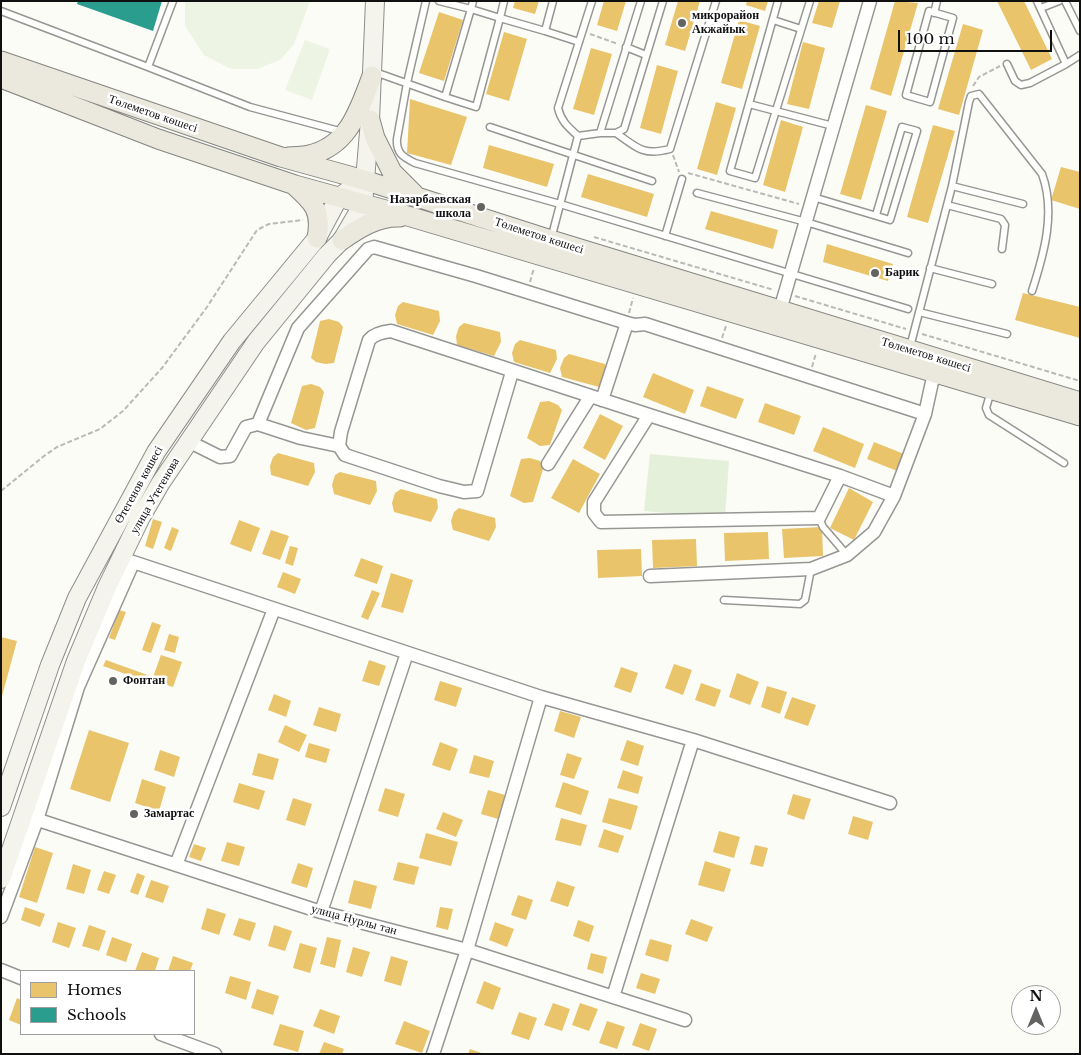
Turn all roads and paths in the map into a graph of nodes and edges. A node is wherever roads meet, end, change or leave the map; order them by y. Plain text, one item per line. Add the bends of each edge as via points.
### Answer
1 (173, 1) edge
2 (375, 1) edge
3 (426, 1) edge
4 (439, 1) edge
5 (473, 1) edge
6 (504, 1) edge
7 (553, 1) edge
8 (592, 1) edge
9 (641, 1) edge
10 (663, 1) edge
11 (716, 1) edge
12 (778, 1) edge
13 (810, 1) edge
14 (870, 1) edge
15 (937, 1) edge
16 (1037, 1) edge
17 (1059, 1) edge
18 (1065, 1) edge
19 (1041, 8) junction
20 (471, 9) junction
21 (1, 11) edge
22 (934, 13) junction
23 (500, 18) junction
24 (773, 20) junction
25 (801, 29) junction
26 (545, 31) junction
27 (1080, 31) edge
28 (583, 32) junction
29 (579, 42) junction
30 (626, 47) junction
31 (646, 55) junction
32 (1080, 55) edge
33 (1, 60) edge
34 (1007, 64) joint
35 (1066, 64) junction
36 (148, 66) junction
37 (372, 74) junction
38 (1, 78) edge
39 (407, 83) junction
40 (971, 96) junction
41 (445, 97) junction
42 (749, 104) junction
43 (777, 110) junction
44 (370, 120) junction
45 (833, 126) junction
46 (490, 128) dead end
47 (347, 132) junction
48 (600, 133) junction
49 (616, 133) junction
50 (578, 136) junction
51 (670, 148) junction
52 (572, 156) junction
53 (281, 158) junction
54 (682, 179) junction
55 (364, 180) junction
56 (652, 181) dead end
57 (294, 185) junction
58 (952, 186) junction
59 (697, 193) dead end
60 (339, 197) junction
61 (417, 197) junction
62 (812, 202) junction
63 (363, 204) junction
64 (560, 204) junction
65 (1023, 204) dead end
66 (947, 205) junction
67 (876, 216) junction
68 (411, 217) junction
69 (318, 218) junction
70 (806, 222) junction
71 (592, 236) dead end
72 (665, 236) junction
73 (316, 238) junction
74 (342, 240) junction
75 (551, 240) junction
76 (1002, 249) dead end
77 (908, 253) dead end
78 (535, 264) dead end
79 (930, 268) junction
80 (791, 273) junction
81 (992, 284) dead end
82 (1032, 291) dead end
83 (527, 292) junction
84 (634, 294) dead end
85 (783, 301) junction
86 (908, 309) dead end
87 (919, 312) junction
88 (627, 322) junction
89 (728, 322) dead end
90 (914, 331) junction
91 (1007, 334) dead end
92 (817, 348) dead end
93 (719, 349) junction
94 (906, 357) junction
95 (512, 372) junction
96 (937, 374) junction
97 (809, 377) junction
98 (1080, 381) edge
99 (991, 390) junction
100 (596, 398) junction
101 (1080, 402) edge
102 (926, 414) junction
103 (650, 415) junction
104 (1080, 416) edge
105 (258, 424) junction
106 (188, 442) junction
107 (339, 446) junction
108 (1064, 463) dead end
109 (548, 464) dead end
110 (840, 476) junction
111 (1, 491) edge
112 (894, 496) junction
113 (819, 518) junction
114 (847, 555) junction
115 (127, 560) junction
116 (811, 569) junction
117 (650, 576) dead end
118 (724, 600) dead end
119 (274, 609) junction
120 (407, 653) junction
121 (541, 697) junction
122 (693, 740) junction
123 (2, 802) edge
124 (890, 803) dead end
125 (30, 818) junction
126 (176, 865) junction
127 (1, 879) edge
128 (321, 912) junction
129 (1, 917) edge
130 (467, 950) junction
131 (1, 970) edge
132 (20, 978) edge
133 (613, 997) junction
134 (685, 1020) dead end
135 (162, 1035) edge
136 (180, 1048) edge
137 (215, 1054) edge
138 (433, 1054) edge

1 - 36 lane
2 - 37 main road, улица Утегенова
3 - 39 lane
4 - 20 lane
5 - 20 lane
6 - 23 lane
7 - 26 lane
8 - 28 lane
9 - 30 lane
10 - 31 lane
11 - 51 lane
12 - 24 lane
13 - 25 lane
14 - 45 street
15 - 22 lane
16 - 19 lane
17 - 19 lane
18 - 27 lane
19 - 35 lane
20 - 23 lane
20 - 41 lane
21 - 36 lane
22 - 22 lane via 953,18 930,102 906,96 929,11
23 - 26 lane
23 - 41 lane via 476,107
24 - 25 lane
24 - 42 lane
25 - 43 lane
26 - 29 lane
28 - 29 lane
28 - 30 path
29 - 50 lane via 558,108 560,117
30 - 31 lane
30 - 48 lane
31 - 49 lane via 624,129
32 - 35 lane
33 - 53 main road, Төлеметов көшесі
34 - 35 lane via 1015,82 1021,85
34 - 40 path via 979,77
36 - 47 lane via 250,107
37 - 39 lane
37 - 44 main road, улица Утегенова
37 - 47 main road
38 - 57 main road, Төлеметов көшесі via 158,139
39 - 41 lane
39 - 64 lane via 396,146 399,154 415,163
40 - 58 lane
40 - 82 lane via 978,94 1042,174 1048,190 1049,215
42 - 43 lane
42 - 43 lane via 730,171 755,178
43 - 45 lane
44 - 55 main road, улица Утегенова
44 - 61 main road via 392,172
45 - 62 street
46 - 52 lane
47 - 53 main road via 327,148 309,155
48 - 49 lane
48 - 50 lane
49 - 51 lane via 644,152
50 - 52 lane
51 - 54 path
52 - 56 lane
52 - 64 lane
53 - 55 main road, Төлеметов көшесі
54 - 62 path via 686,173 694,174
54 - 72 lane
55 - 60 main road
55 - 61 main road, Төлеметов көшесі
55 - 63 main road, улица Утегенова
57 - 60 main road, Төлеметов көшесі
57 - 69 main road via 313,202
58 - 65 lane
58 - 66 lane
59 - 70 lane
60 - 63 main road, Төлеметов көшесі
60 - 73 main road, Өтегенов көшесі
61 - 75 main road, Төлеметов көшесі
62 - 67 lane
62 - 70 street
63 - 68 main road, Төлеметов көшесі
63 - 74 main road, улица Утегенова
64 - 72 lane
64 - 75 lane
66 - 76 lane via 1001,219 1005,225
66 - 79 lane
67 - 67 lane via 890,220 917,131 902,127
68 - 74 main road via 394,216 362,226
68 - 94 main road, Төлеметов көшесі
69 - 73 main road
69 - 111 path via 269,224 257,230 207,308 162,368 123,410 100,429 44,456
70 - 77 lane
70 - 80 street
71 - 85 path
72 - 80 lane
73 - 123 main road, Өтегенов көшесі via 232,341 156,452 78,598
74 - 106 main road, улица Утегенова via 256,342
75 - 85 main road, Төлеметов көшесі
78 - 83 path
79 - 81 lane
79 - 87 lane
80 - 85 street
80 - 86 lane
83 - 88 street
83 - 105 street via 374,247 368,249 298,328
84 - 88 path
85 - 90 path
85 - 94 main road, Төлеметов көшесі
87 - 90 lane
87 - 91 lane
88 - 93 street via 644,324
88 - 100 street
89 - 93 path
90 - 94 lane
90 - 98 path
92 - 97 path
93 - 97 street
94 - 96 main road, Төлеметов көшесі
94 - 101 main road, Төлеметов көшесі
95 - 100 street
95 - 107 street via 390,331 377,334 369,340
95 - 107 street via 477,491 464,492 396,472 345,455
96 - 99 main road, Төлеметов көшесі
96 - 102 street via 932,382
97 - 102 street
99 - 104 main road, Төлеметов көшесі
99 - 108 lane via 986,408 989,416
100 - 103 street
100 - 109 street
102 - 112 street
103 - 110 street
103 - 113 street via 594,502 594,513 601,522
105 - 106 street via 246,427 230,456 220,457
105 - 107 street
106 - 115 main road, улица Утегенова via 160,484
110 - 112 street
110 - 113 street
112 - 114 street via 874,532
113 - 114 lane
114 - 116 street
115 - 119 street
115 - 125 main road, улица Утегенова via 107,587 76,661
116 - 117 street
116 - 118 lane via 805,600 800,604
119 - 120 street
119 - 126 street
120 - 121 street
120 - 128 street
121 - 122 street
121 - 130 street
122 - 124 street
122 - 133 street
125 - 126 street, улица Нурлы тан
125 - 127 main road, улица Утегенова
125 - 129 street
126 - 128 street, улица Нурлы тан
128 - 130 street, улица Нурлы тан
130 - 133 street, улица Нурлы тан
130 - 138 street
131 - 132 street
133 - 134 street, улица Нурлы тан
135 - 136 street
136 - 137 street

